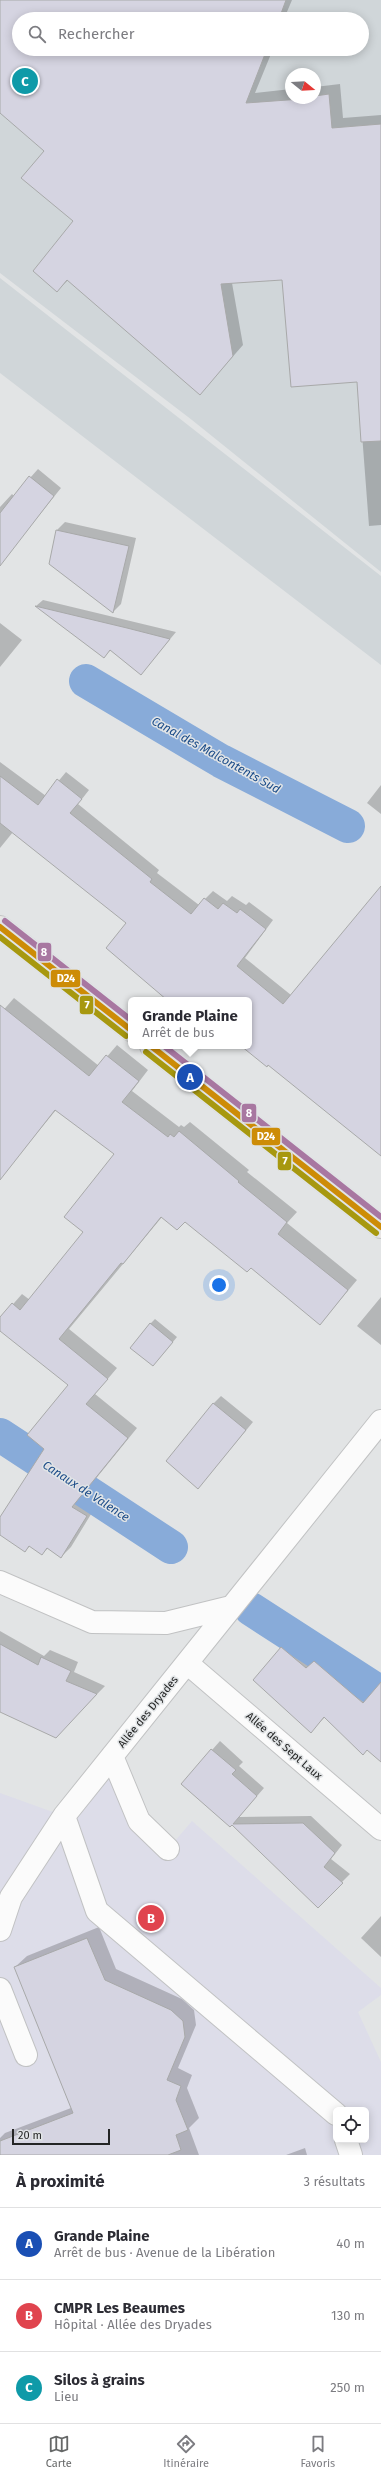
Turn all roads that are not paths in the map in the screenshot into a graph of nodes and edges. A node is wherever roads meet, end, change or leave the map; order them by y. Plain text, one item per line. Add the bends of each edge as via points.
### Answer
1 (0, 927) edge
2 (128, 1028) edge
3 (155, 1049) edge
4 (381, 1227) edge
5 (381, 1421) edge
6 (0, 1582) edge
7 (231, 1607) junction
8 (187, 1662) junction
9 (112, 1756) junction
10 (64, 1816) junction
11 (381, 1830) edge
12 (168, 1849) dead end
13 (0, 1930) edge
14 (0, 1989) edge
15 (26, 2055) dead end
16 (333, 2111) edge
17 (347, 2143) edge
18 (351, 2155) edge

1 - 2 main road
3 - 4 main road
5 - 7 street, Allée des Dryades
6 - 7 street via 92,1622 166,1623
7 - 8 street, Allée des Dryades
8 - 9 street, Allée des Dryades
8 - 11 street, Allée des Sept Laux
9 - 10 street, Allée des Dryades
9 - 12 street via 139,1821
10 - 13 street, Allée des Dryades via 11,1897
10 - 16 street via 97,1911
14 - 15 street
17 - 18 street

